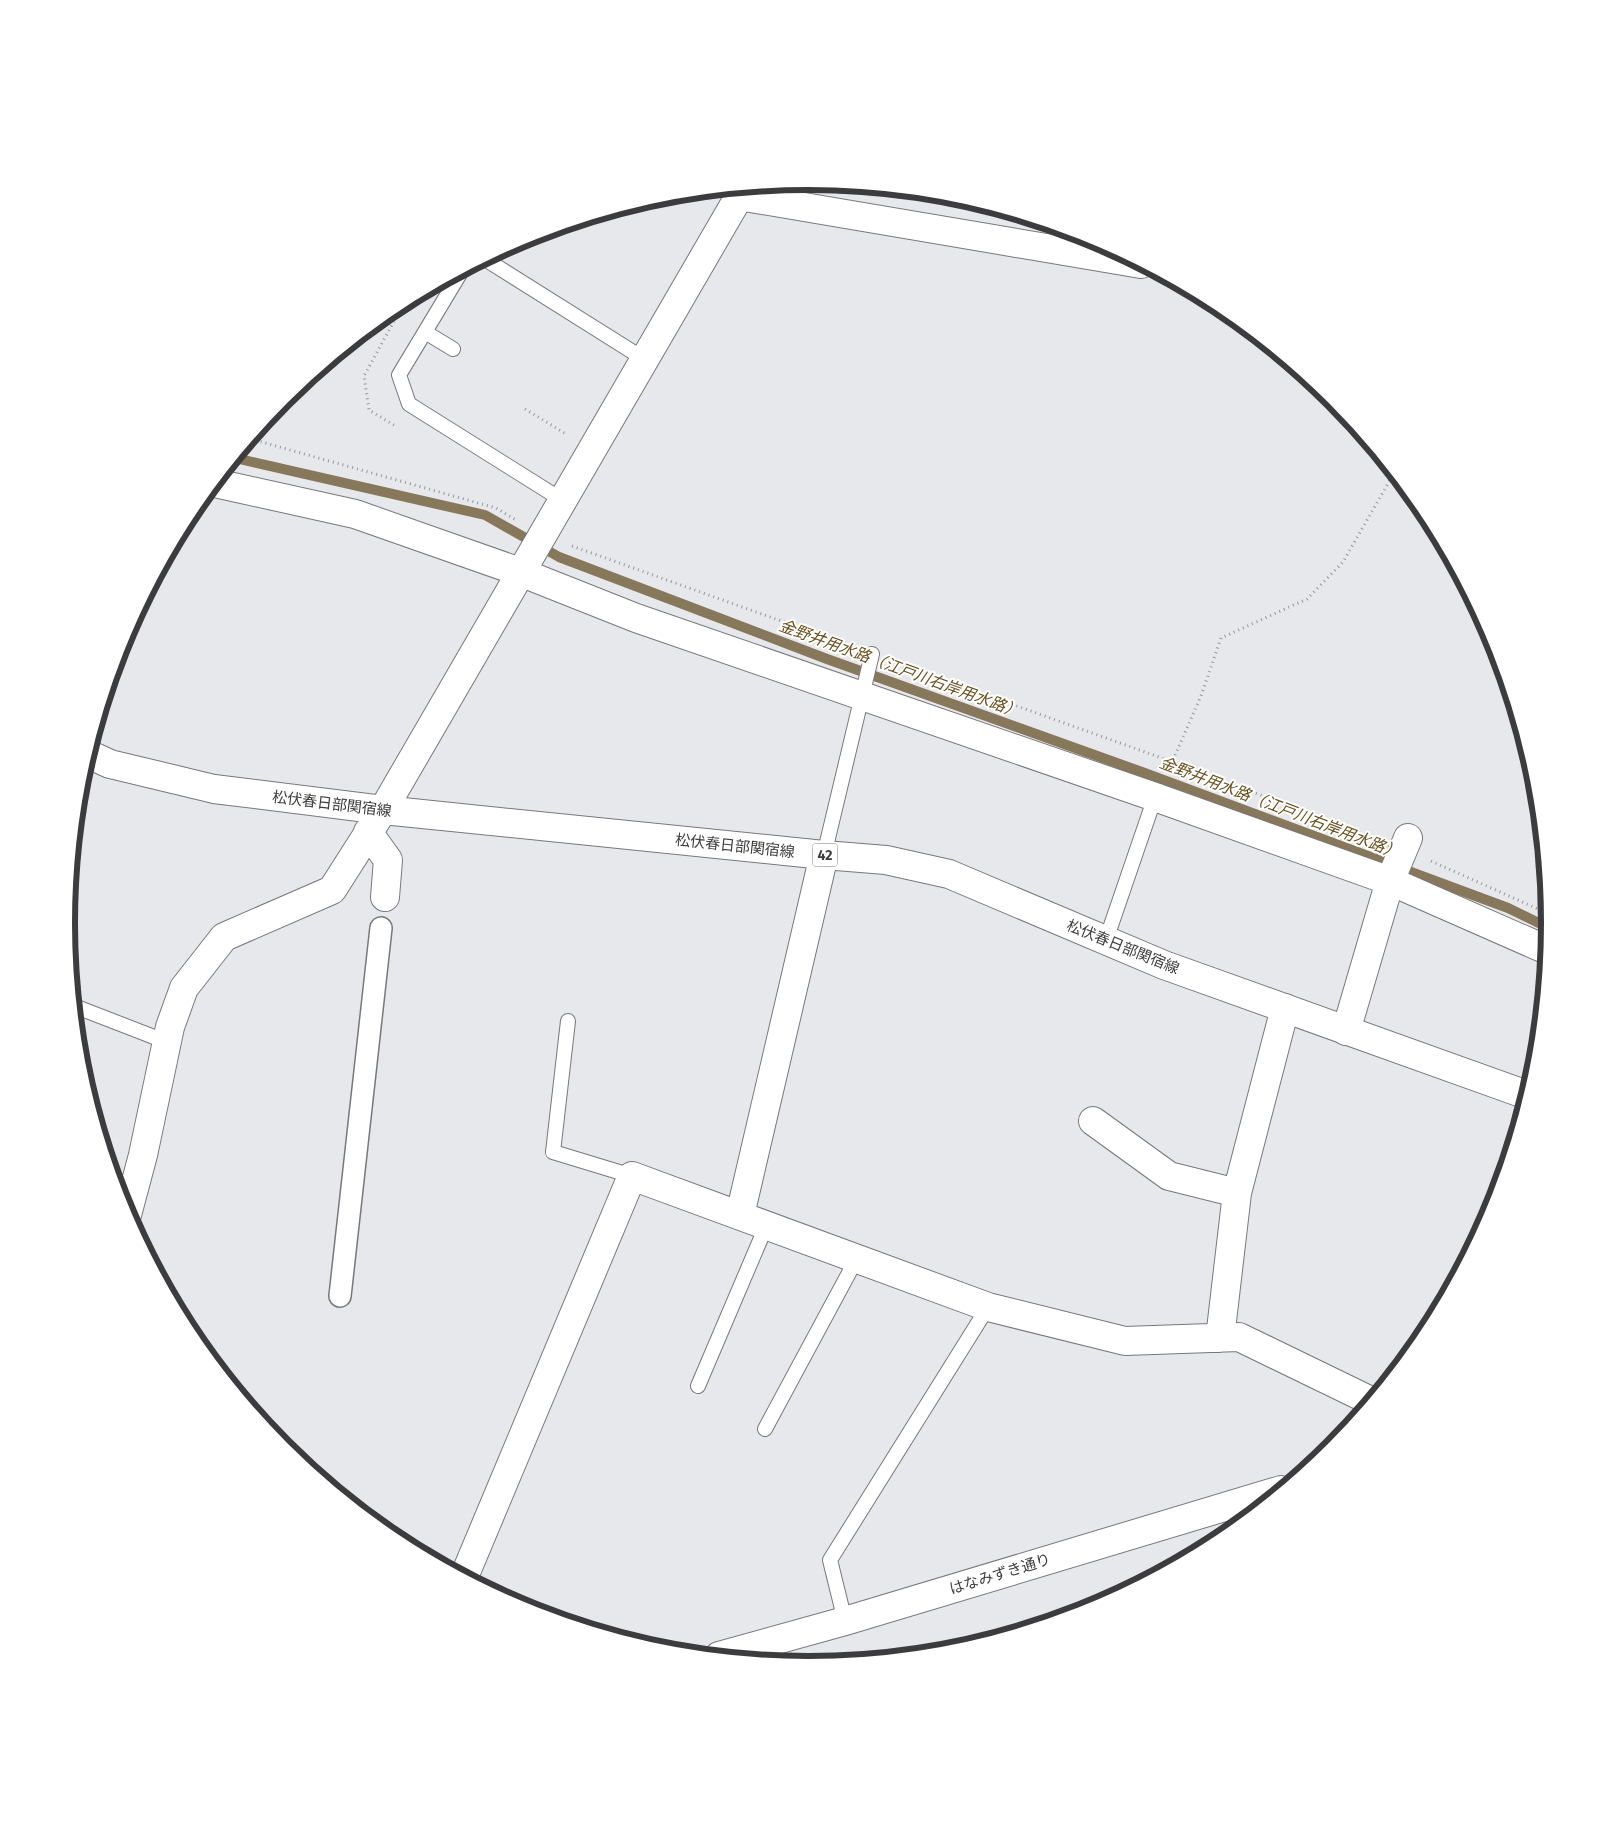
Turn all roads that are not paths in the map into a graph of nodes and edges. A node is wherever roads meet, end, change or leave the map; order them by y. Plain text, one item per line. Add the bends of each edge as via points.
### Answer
1 (748, 193) edge
2 (740, 194) edge
3 (1119, 260) edge
4 (491, 263) edge
5 (455, 282) edge
6 (425, 332) junction
7 (453, 349) dead end
8 (644, 359) junction
9 (221, 484) edge
10 (562, 500) junction
11 (523, 568) junction
12 (872, 655) road end
13 (862, 694) junction
14 (95, 757) edge
15 (1155, 797) junction
16 (376, 821) junction
17 (1404, 846) road end
18 (824, 856) junction
19 (1390, 879) junction
20 (384, 897) dead end
21 (382, 928) dead end
22 (1106, 940) junction
23 (1540, 947) edge
24 (80, 1008) edge
25 (1285, 1008) junction
26 (568, 1021) dead end
27 (1346, 1031) junction
28 (167, 1042) junction
29 (1521, 1093) edge
30 (1093, 1121) dead end
31 (632, 1176) junction
32 (1237, 1193) junction
33 (130, 1202) edge
34 (740, 1215) junction
35 (767, 1224) junction
36 (857, 1258) junction
37 (340, 1296) dead end
38 (988, 1307) junction
39 (1220, 1338) junction
40 (698, 1386) dead end
41 (1366, 1399) edge
42 (765, 1429) dead end
43 (1267, 1494) edge
44 (466, 1572) edge
45 (845, 1621) junction
46 (733, 1652) edge

1 - 3 street
2 - 8 street
4 - 8 lane
5 - 6 lane
6 - 7 lane
6 - 10 lane via 399,375 409,404
8 - 10 street
9 - 11 street via 355,514
10 - 11 street
11 - 13 street via 636,618
11 - 16 street
12 - 13 lane
13 - 15 street
13 - 18 lane
14 - 16 street, 松伏春日部関宿線 / 42 via 110,764 214,789
15 - 19 street
15 - 22 lane
16 - 18 street, 松伏春日部関宿線 / 42
16 - 20 street via 388,860
16 - 28 street via 332,890 224,937 184,988
17 - 19 street
18 - 22 street, 松伏春日部関宿線 / 42 via 886,860 948,874
18 - 34 street
19 - 23 street
19 - 27 street
21 - 37 street
22 - 25 street, 松伏春日部関宿線 / 42
24 - 28 lane
25 - 27 street, 松伏春日部関宿線 / 42
25 - 32 street
26 - 31 lane via 553,1152
27 - 29 street, 松伏春日部関宿線 / 42
28 - 33 street
30 - 32 street via 1169,1176
31 - 34 street
31 - 44 street
32 - 39 street
34 - 35 street
35 - 36 street
35 - 40 lane
36 - 38 street
36 - 42 lane
38 - 39 street via 1126,1341
38 - 45 lane via 830,1560
39 - 41 street via 1239,1337
43 - 45 street, はなみずき通り
45 - 46 street, はなみずき通り

